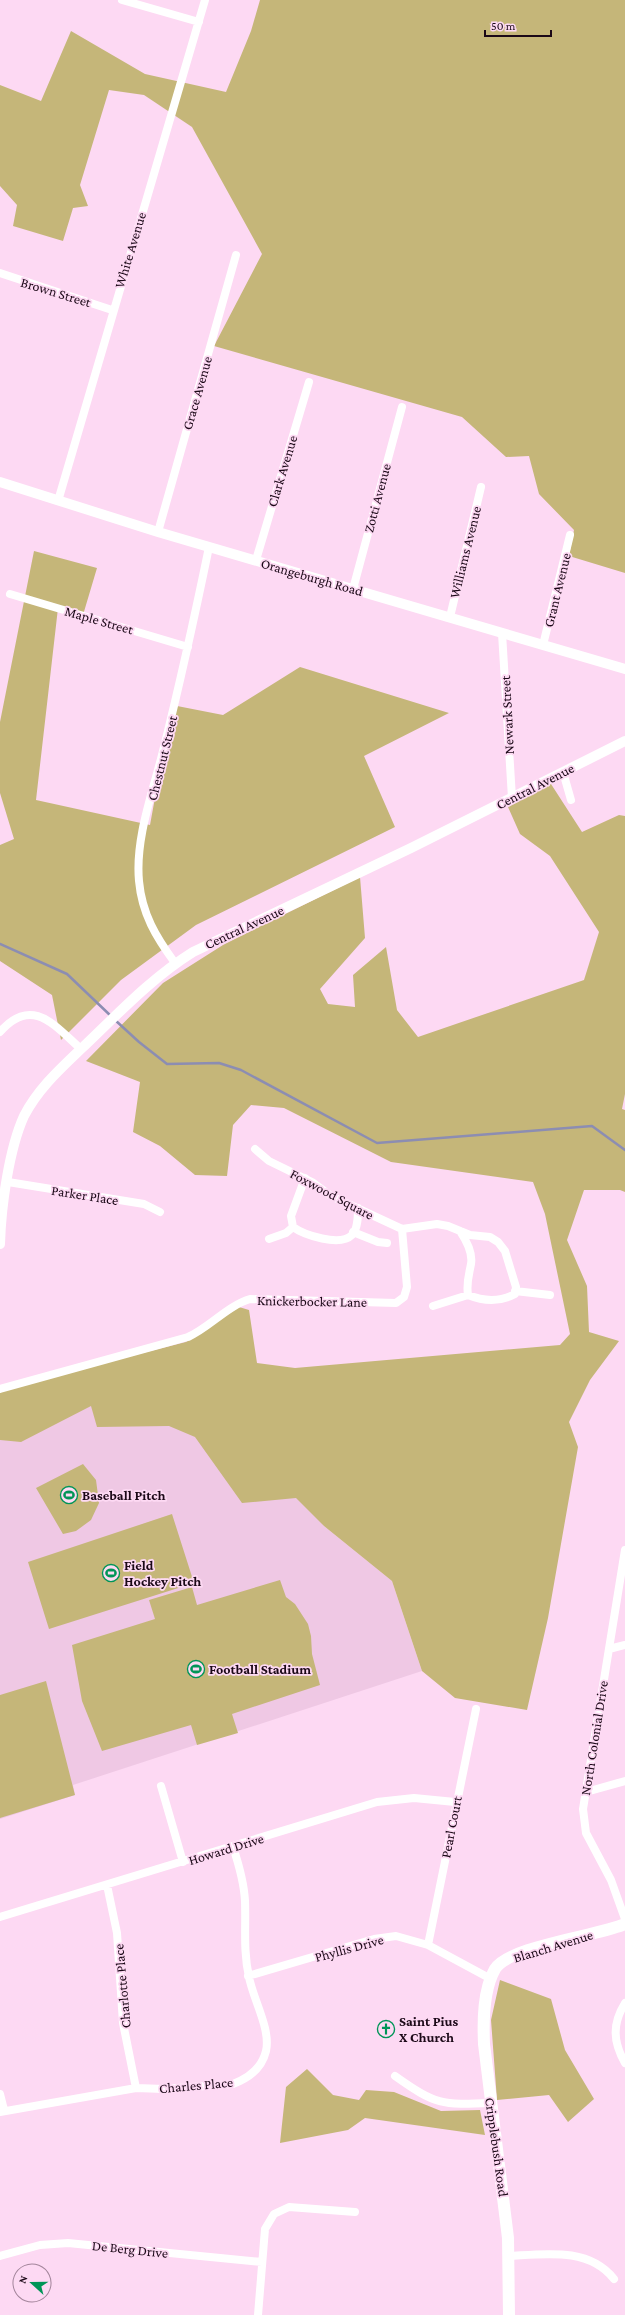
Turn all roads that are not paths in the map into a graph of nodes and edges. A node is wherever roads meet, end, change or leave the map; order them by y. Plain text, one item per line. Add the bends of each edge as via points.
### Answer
1 (122, 0) edge
2 (205, 0) edge
3 (199, 22) junction
4 (236, 255) dead end
5 (0, 273) edge
6 (112, 310) junction
7 (309, 382) dead end
8 (402, 407) dead end
9 (0, 482) edge
10 (481, 487) dead end
11 (58, 501) junction
12 (158, 532) junction
13 (570, 535) dead end
14 (209, 547) junction
15 (256, 560) junction
16 (353, 589) junction
17 (10, 594) dead end
18 (450, 617) junction
19 (502, 633) junction
20 (543, 645) junction
21 (188, 647) junction
22 (625, 669) edge
23 (625, 741) edge
24 (563, 772) junction
25 (512, 798) junction
26 (571, 800) dead end
27 (175, 963) junction
28 (0, 1032) edge
29 (81, 1049) junction
30 (255, 1149) dead end
31 (305, 1178) junction
32 (8, 1182) junction
33 (358, 1208) junction
34 (160, 1212) dead end
35 (293, 1227) junction
36 (402, 1229) junction
37 (460, 1231) junction
38 (0, 1232) edge
39 (353, 1232) junction
40 (269, 1239) dead end
41 (386, 1243) dead end
42 (0, 1244) edge
43 (516, 1291) junction
44 (468, 1294) junction
45 (550, 1295) dead end
46 (433, 1306) dead end
47 (0, 1389) edge
48 (625, 1550) edge
49 (625, 1645) edge
50 (608, 1649) junction
51 (476, 1709) dead end
52 (625, 1781) edge
53 (161, 1786) dead end
54 (586, 1792) junction
55 (455, 1802) junction
56 (233, 1847) junction
57 (183, 1862) junction
58 (107, 1885) junction
59 (0, 1917) edge
60 (624, 1926) edge
61 (428, 1945) junction
62 (248, 1976) junction
63 (490, 1979) junction
64 (625, 2003) edge
65 (625, 2063) edge
66 (396, 2076) dead end
67 (136, 2088) junction
68 (0, 2094) edge
69 (491, 2103) junction
70 (2, 2111) edge
71 (355, 2212) dead end
72 (0, 2256) edge
73 (508, 2256) junction
74 (262, 2262) junction
75 (614, 2279) dead end
76 (258, 2315) edge
77 (509, 2315) edge

1 - 3 street
2 - 3 street, White Avenue
3 - 6 street, White Avenue
4 - 12 street, Grace Avenue
5 - 6 street, Brown Street
6 - 11 street, White Avenue
7 - 15 street, Clark Avenue
8 - 16 street, Zotti Avenue
9 - 11 street, Orangeburgh Road
10 - 18 street, Williams Avenue
11 - 12 street, Orangeburgh Road
12 - 14 street, Orangeburgh Road
13 - 20 street, Grant Avenue
14 - 15 street, Orangeburgh Road
14 - 21 street, Chestnut Street
15 - 16 street, Orangeburgh Road
16 - 18 street, Orangeburgh Road
17 - 21 street, Maple Street
18 - 19 street, Orangeburgh Road
19 - 20 street, Orangeburgh Road
19 - 25 street, Newark Street
20 - 22 street, Orangeburgh Road
21 - 27 street, Chestnut Street via 144,831 139,868 145,913 158,939
23 - 24 street, Central Avenue
24 - 25 street, Central Avenue
24 - 26 street
25 - 27 street, Central Avenue
27 - 29 street, Central Avenue via 116,1012
28 - 29 street via 16,1019 30,1014 47,1018
29 - 32 street, Central Avenue via 48,1080 25,1116 11,1157
30 - 31 street, Foxwood Square via 269,1161
31 - 33 street, Foxwood Square via 331,1196
31 - 35 street via 291,1216
32 - 34 street, Parker Place via 144,1204
32 - 38 street, Central Avenue
33 - 36 street, Foxwood Square
33 - 39 street
35 - 39 street via 302,1234 329,1239 345,1238
35 - 40 street via 286,1233
36 - 37 street via 437,1224
36 - 47 street, Knickerbocker Lane via 407,1288 404,1297 396,1303 250,1299 240,1302 188,1337
37 - 43 street via 490,1237 498,1242 505,1251
37 - 44 street via 465,1239 471,1262 466,1284
38 - 42 street, Central Avenue
39 - 41 street
43 - 44 street via 505,1299 478,1299
43 - 45 street
44 - 46 street
48 - 50 street, North Colonial Drive
49 - 50 street
50 - 54 street, North Colonial Drive
51 - 55 street, Pearl Court
52 - 54 street
53 - 57 street
54 - 60 street, North Colonial Drive via 583,1809 586,1833 611,1880
55 - 56 street, Howard Drive via 414,1798 377,1802
55 - 61 street, Pearl Court
56 - 57 street, Howard Drive
56 - 62 street, Charles Place via 244,1883 245,1954
57 - 58 street, Howard Drive
58 - 59 street, Howard Drive
58 - 67 street, Charlotte Place via 117,1933 123,2023
60 - 63 main road, Blanch Avenue via 513,1956 496,1967
61 - 62 street, Phyllis Drive via 396,1936 374,1939
61 - 63 street, Phyllis Drive
62 - 67 street, Charles Place via 267,2042 263,2060 254,2072 233,2084 164,2089
63 - 69 main road, Cripplebush Road via 483,2028
64 - 65 street via 619,2012 615,2032 618,2052
66 - 69 street via 434,2101 453,2105
67 - 70 street, Charles Place
68 - 70 street
69 - 73 main road, Cripplebush Road
71 - 74 street via 297,2207 280,2210 268,2221 265,2229
72 - 74 street, De Berg Drive via 40,2244 68,2243
73 - 75 street via 552,2255 590,2259 605,2268
73 - 77 main road, Cripplebush Road
74 - 76 street

